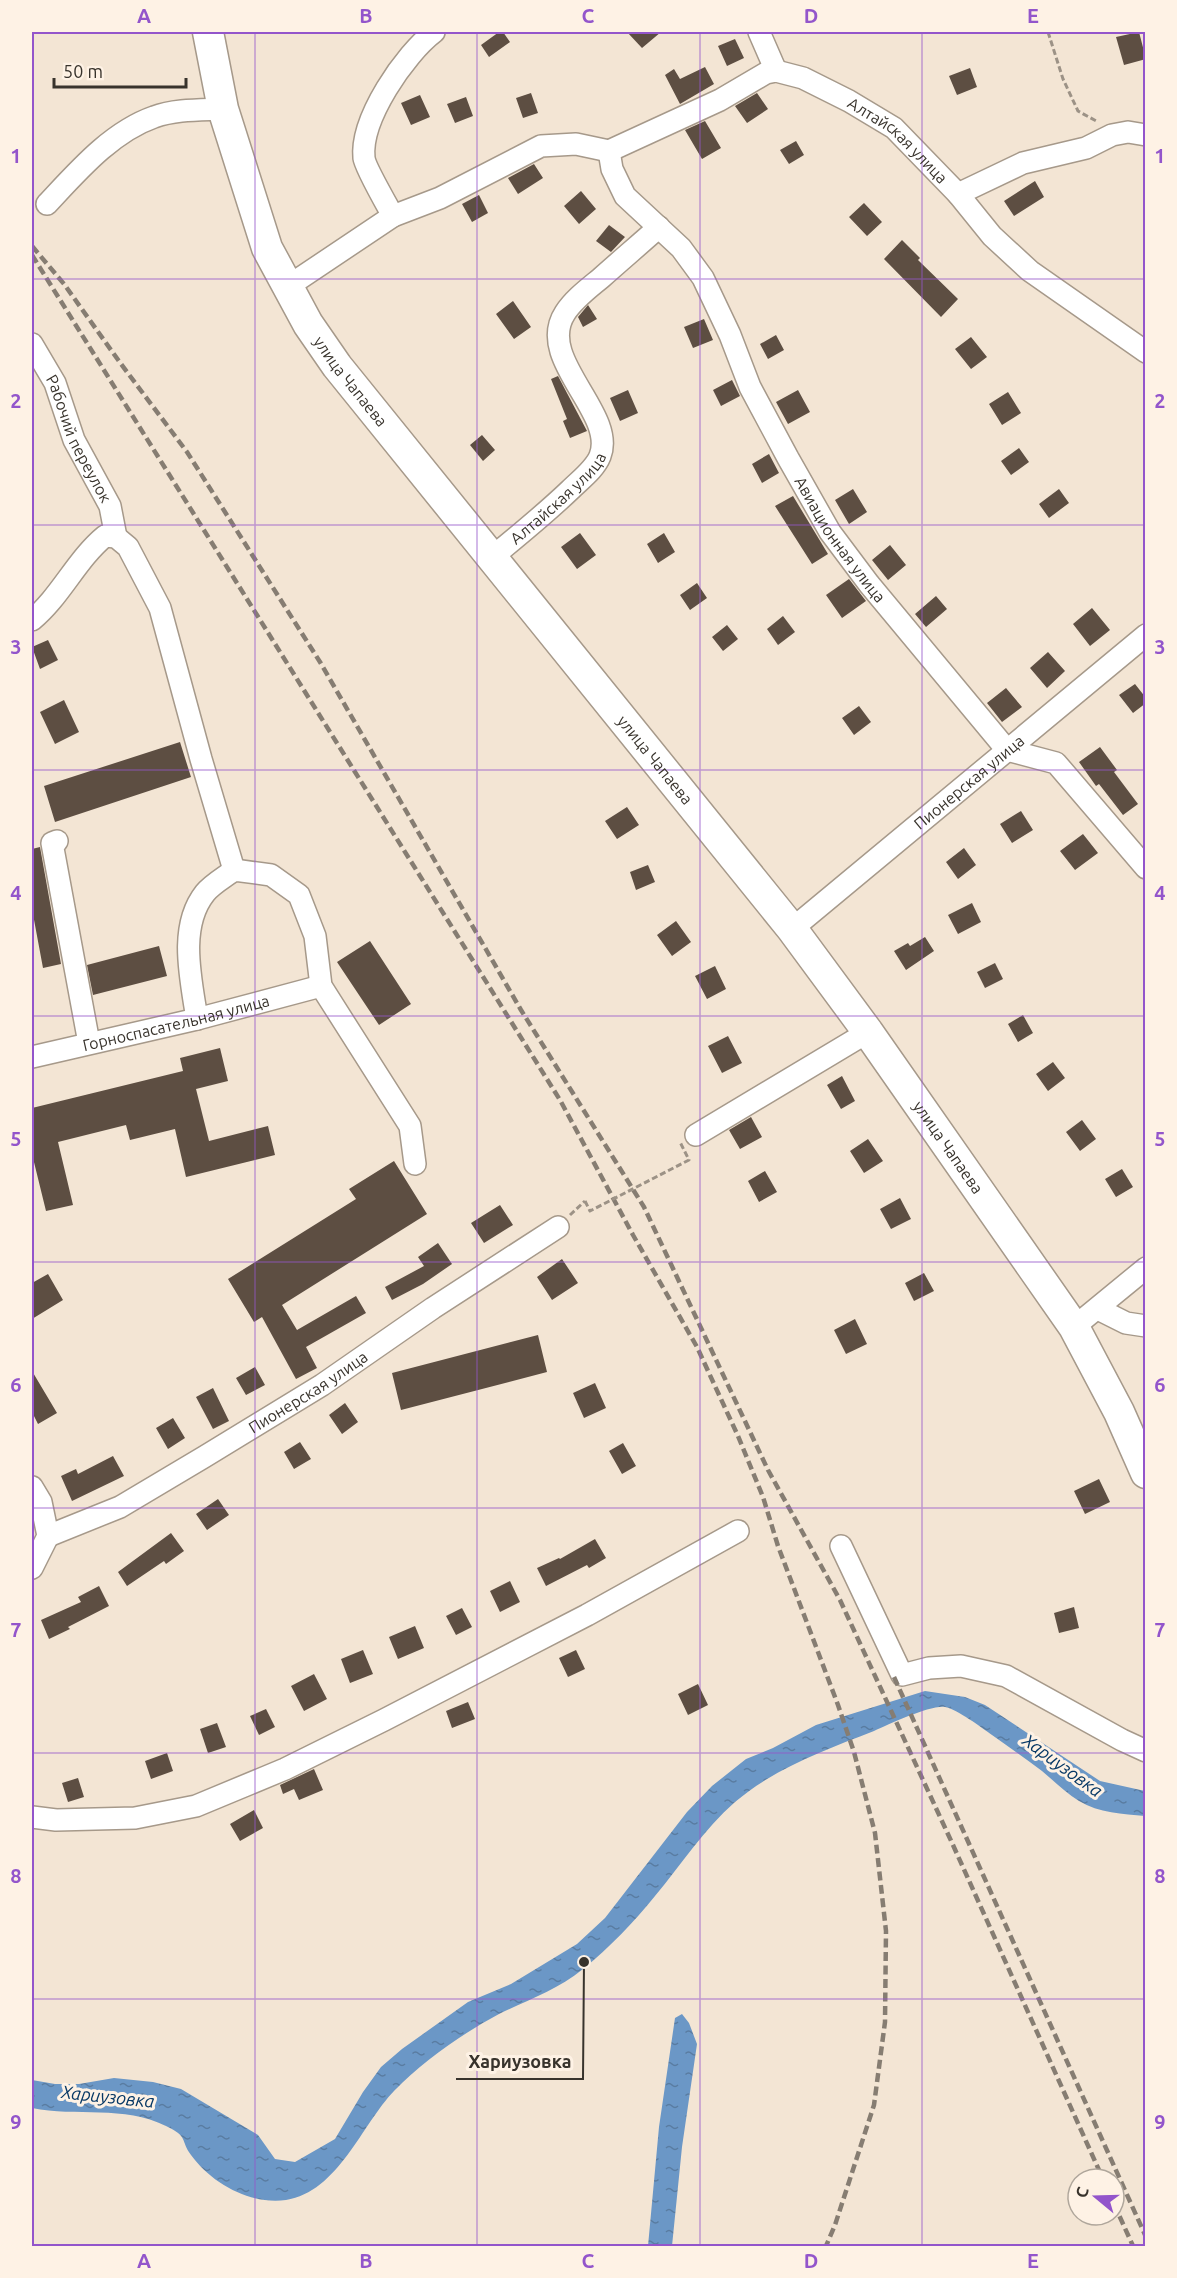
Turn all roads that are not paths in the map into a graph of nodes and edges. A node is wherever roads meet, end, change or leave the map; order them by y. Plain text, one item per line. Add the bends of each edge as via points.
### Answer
1 (208, 32) edge
2 (434, 32) edge
3 (759, 32) edge
4 (776, 71) junction
5 (223, 109) junction
6 (1137, 133) edge
7 (609, 151) junction
8 (958, 194) junction
9 (47, 204) dead end
10 (393, 216) junction
11 (659, 227) junction
12 (287, 286) junction
13 (32, 344) edge
14 (1146, 351) edge
15 (116, 537) junction
16 (491, 558) junction
17 (32, 620) edge
18 (1146, 635) edge
19 (1007, 750) junction
20 (57, 841) dead end
21 (1146, 868) edge
22 (234, 870) junction
23 (792, 929) junction
24 (321, 986) junction
25 (197, 1018) junction
26 (867, 1032) junction
27 (89, 1043) junction
28 (32, 1057) edge
29 (688, 1138) road end
30 (416, 1164) dead end
31 (558, 1227) dead end
32 (1146, 1268) edge
33 (1098, 1309) junction
34 (1146, 1326) edge
35 (1074, 1327) junction
36 (1146, 1473) edge
37 (32, 1487) edge
38 (738, 1531) dead end
39 (48, 1536) junction
40 (842, 1546) dead end
41 (32, 1568) edge
42 (1146, 1751) edge
43 (32, 1817) edge

1 - 5 street, улица Чапаева
2 - 10 street via 420,42 397,72 375,108 366,137 364,159
3 - 4 street
4 - 7 street
4 - 8 street, Алтайская улица via 821,86 894,128
5 - 9 street via 154,117 120,135 91,157
5 - 12 street, улица Чапаева via 267,248
6 - 8 street via 1112,135 1086,147 1023,163
7 - 10 street via 576,144 541,146 440,198
7 - 11 street, Авиационная улица via 612,169 625,196
8 - 14 street, Алтайская улица via 992,236 1030,271
10 - 12 street
11 - 16 street, Алтайская улица via 581,295 564,313 557,333 563,358 600,428 600,456 556,502
11 - 19 street, Авиационная улица via 703,278 750,387 830,532
12 - 16 street, улица Чапаева via 337,366
13 - 15 street, Рабочий переулок via 55,383 74,440 110,506
15 - 17 street via 105,536 92,547
15 - 22 street via 128,547 160,608
16 - 23 street, улица Чапаева
18 - 19 street, Пионерская улица
19 - 21 street via 1056,763
19 - 23 street, Пионерская улица
20 - 27 street via 52,843
22 - 24 street via 271,874 299,895 315,936
22 - 25 street via 205,892 191,920 188,965
23 - 26 street, улица Чапаева
24 - 25 street, Горноспасательная улица
24 - 30 street via 410,1126
25 - 27 street, Горноспасательная улица
26 - 29 street
26 - 35 street, улица Чапаева
27 - 28 street, Горноспасательная улица
31 - 39 street, Пионерская улица via 322,1385 204,1457 120,1507
32 - 33 street
33 - 34 street via 1125,1323
33 - 35 street
35 - 36 street, улица Чапаева
37 - 39 street via 41,1502
38 - 43 street via 587,1615 374,1725 285,1769 196,1806 135,1818
39 - 41 street
40 - 42 street via 902,1675 961,1666 1006,1676

